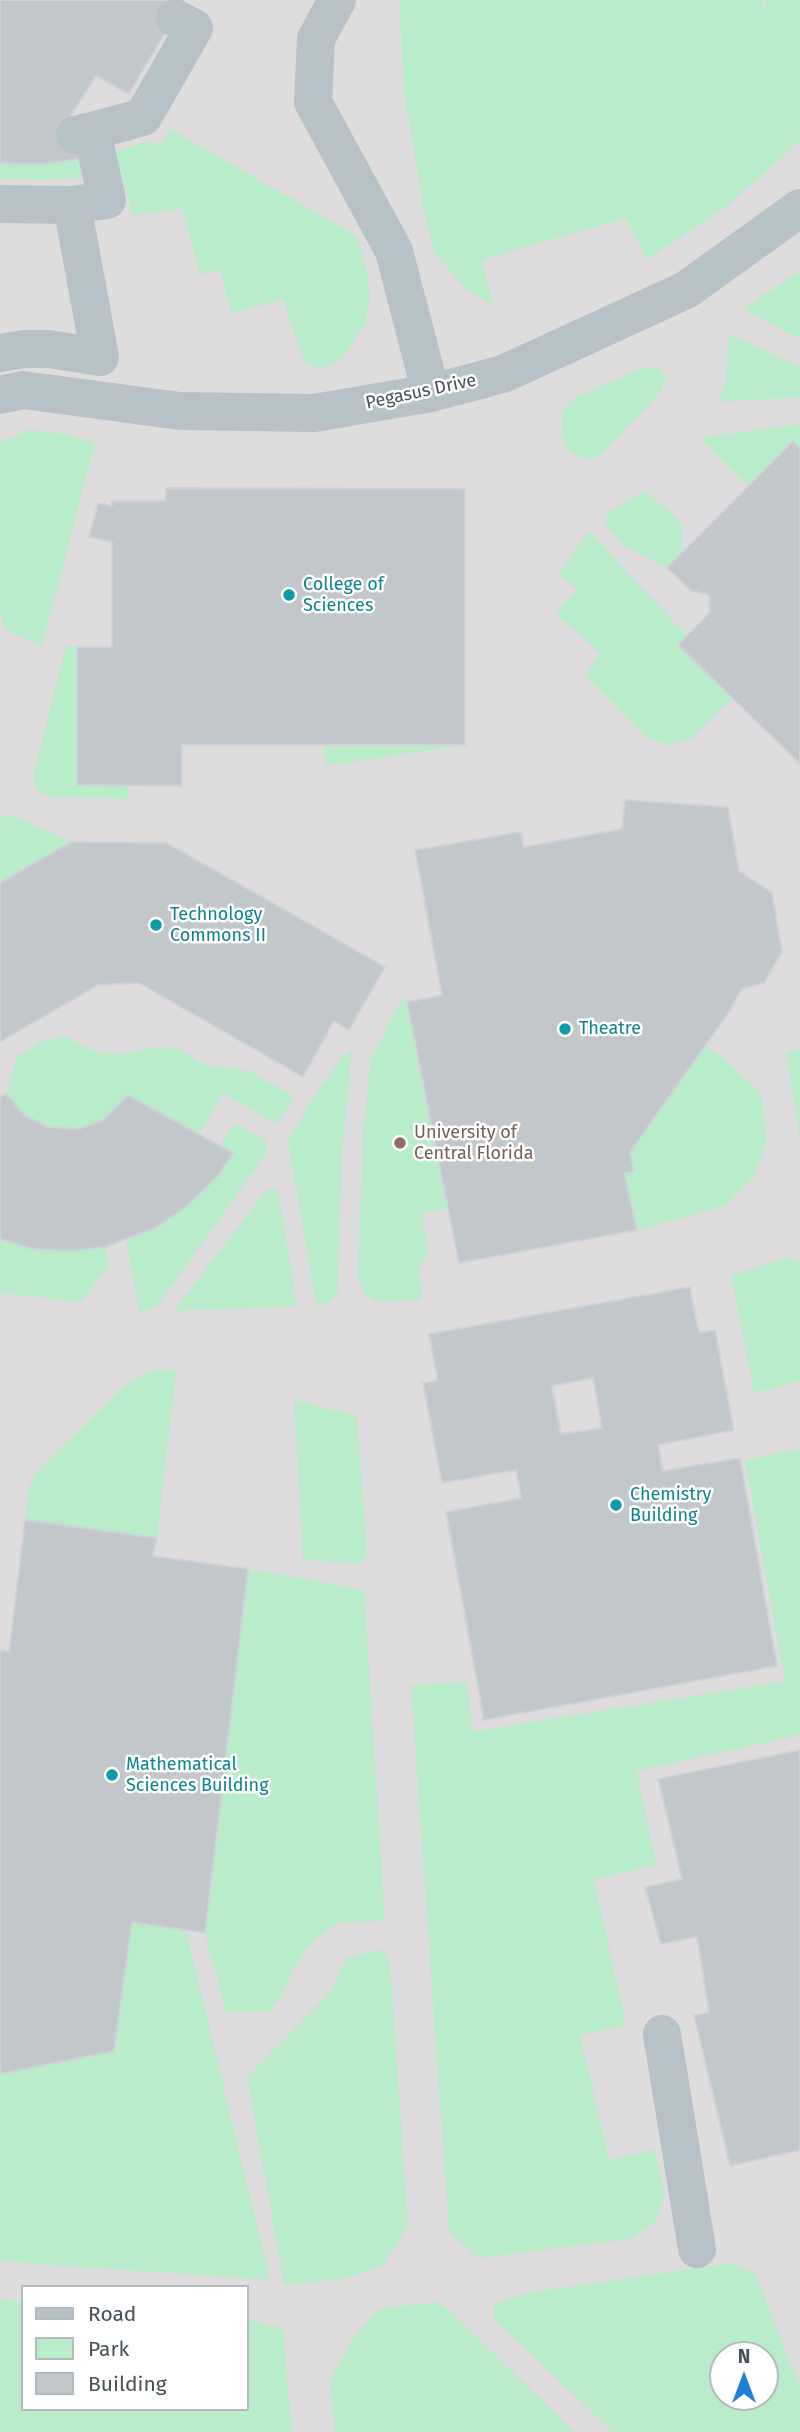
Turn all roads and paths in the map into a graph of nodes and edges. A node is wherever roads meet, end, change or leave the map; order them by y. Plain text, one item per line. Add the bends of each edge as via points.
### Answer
1 (337, 0) edge
2 (174, 18) dead end
3 (0, 204) edge
4 (72, 205) junction
5 (800, 208) edge
6 (0, 353) edge
7 (431, 393) junction
8 (0, 395) edge
9 (662, 2034) dead end
10 (697, 2249) dead end

1 - 7 street via 316,39 313,102 394,251
2 - 4 street via 194,28 143,117 83,133 107,200
3 - 4 street
4 - 6 street via 100,357 49,349
5 - 7 street, Pegasus Drive via 687,290 503,374
7 - 8 street, Pegasus Drive via 314,412 180,411 23,390
9 - 10 street

